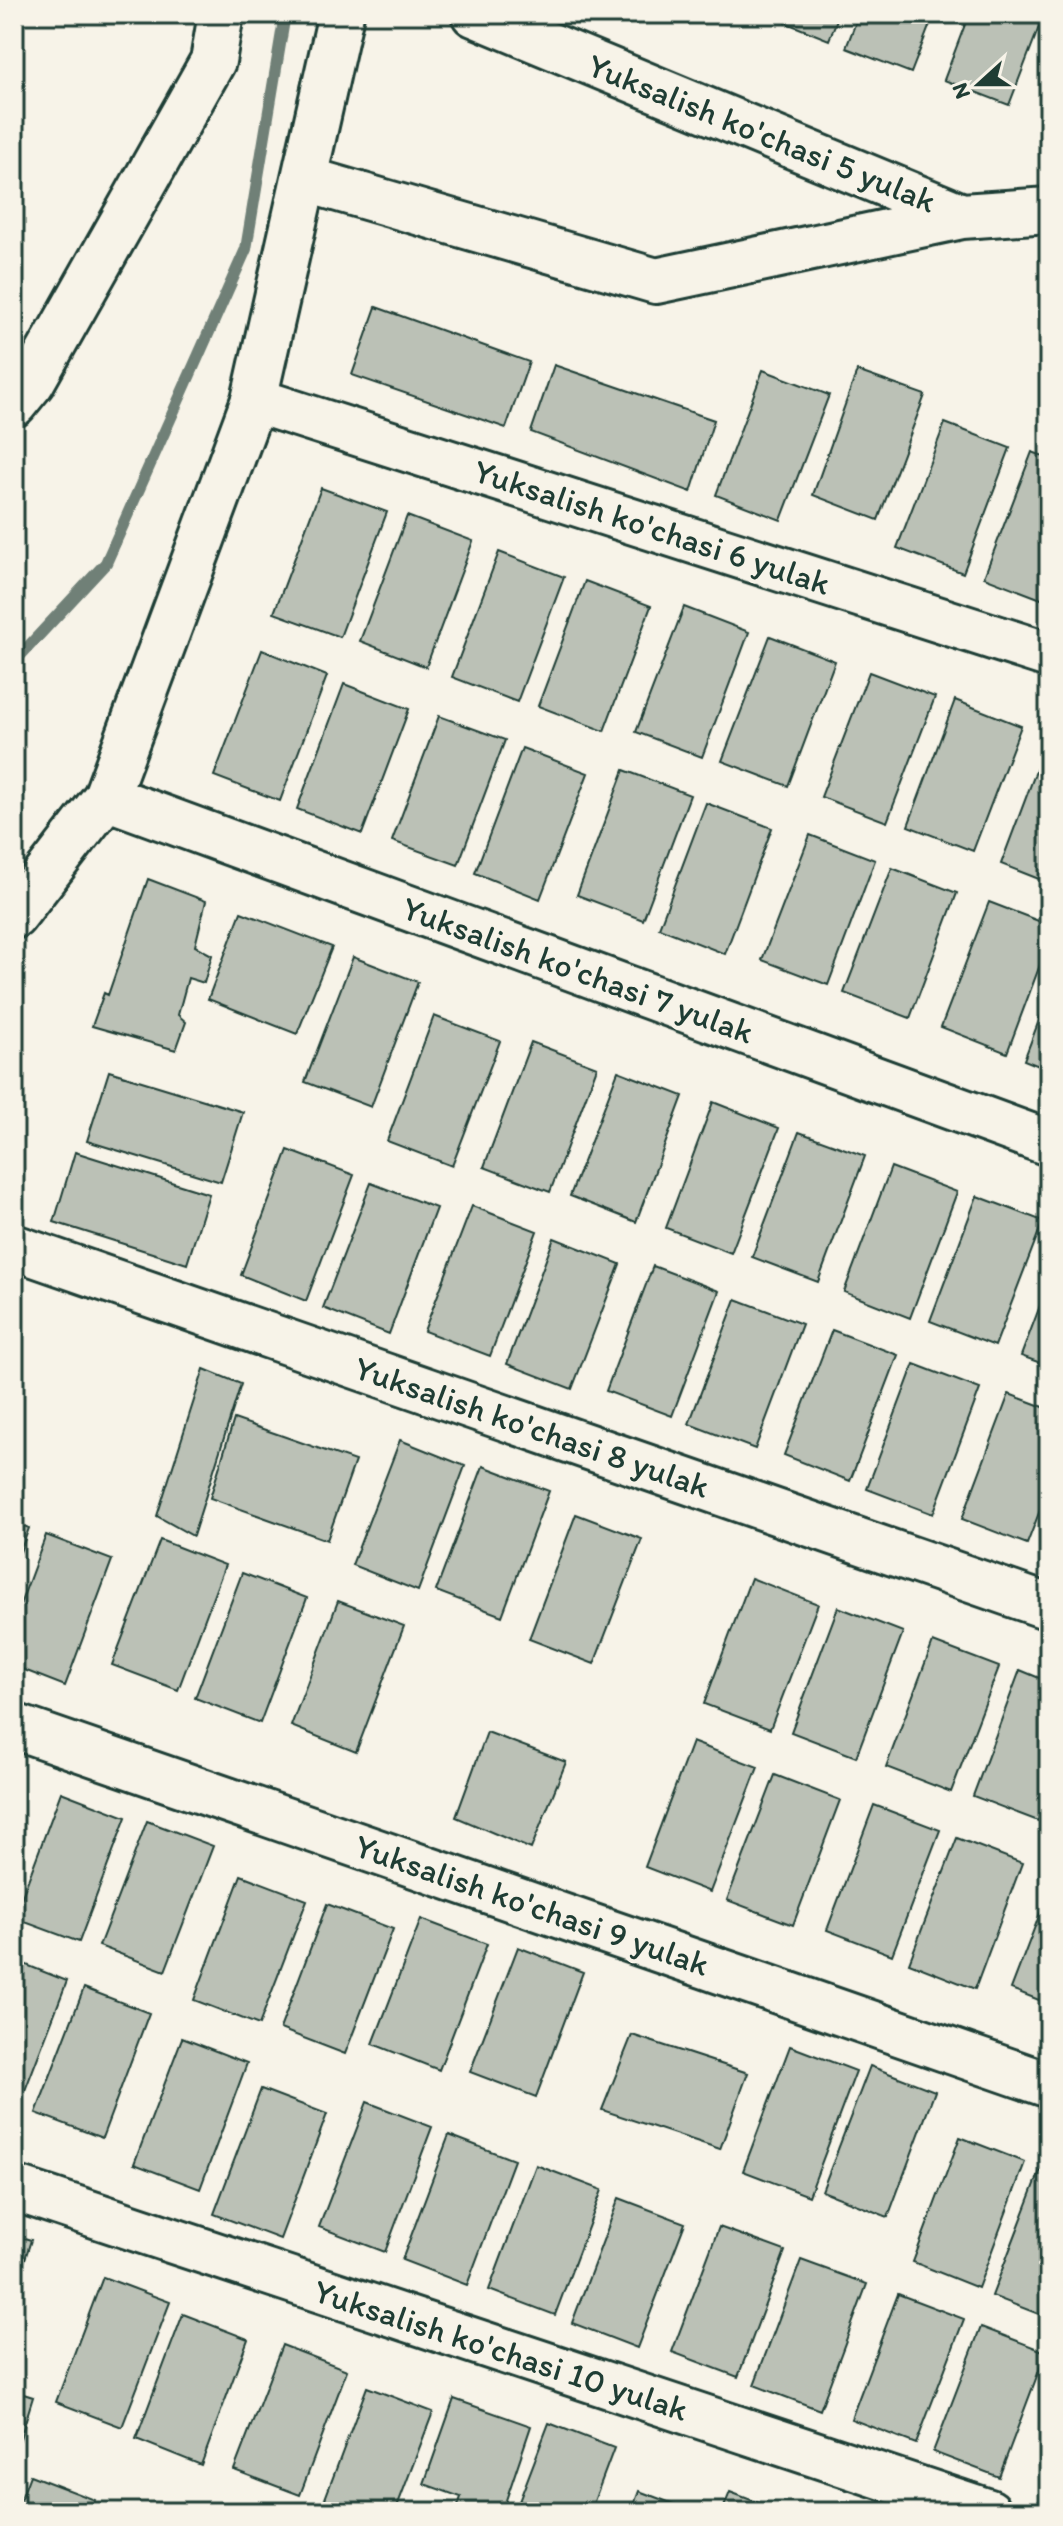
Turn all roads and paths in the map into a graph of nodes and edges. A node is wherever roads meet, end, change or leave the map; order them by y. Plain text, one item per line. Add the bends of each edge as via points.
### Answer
1 (221, 14) edge
2 (341, 14) edge
3 (474, 14) edge
4 (325, 185) dead end
5 (1049, 210) edge
6 (962, 216) junction
7 (254, 400) junction
8 (14, 404) edge
9 (1049, 655) edge
10 (106, 797) junction
11 (14, 916) edge
12 (1049, 1143) edge
13 (14, 1247) edge
14 (1049, 1607) edge
15 (14, 1726) edge
16 (1049, 2085) edge
17 (14, 2188) edge
18 (989, 2512) edge

1 - 8 street via 213,61 32,382
2 - 7 street
3 - 6 street, Yuksalish ko'chasi 5 yulak
4 - 6 street, Yuksalish ko'chasi 5 yulak via 656,281
5 - 6 street, Yuksalish ko'chasi 5 yulak
7 - 9 street, Yuksalish ko'chasi 6 yulak
7 - 10 street
10 - 11 street
10 - 12 street, Yuksalish ko'chasi 7 yulak
13 - 14 street, Yuksalish ko'chasi 8 yulak
15 - 16 street, Yuksalish ko'chasi 9 yulak
17 - 18 street, Yuksalish ko'chasi 10 yulak

